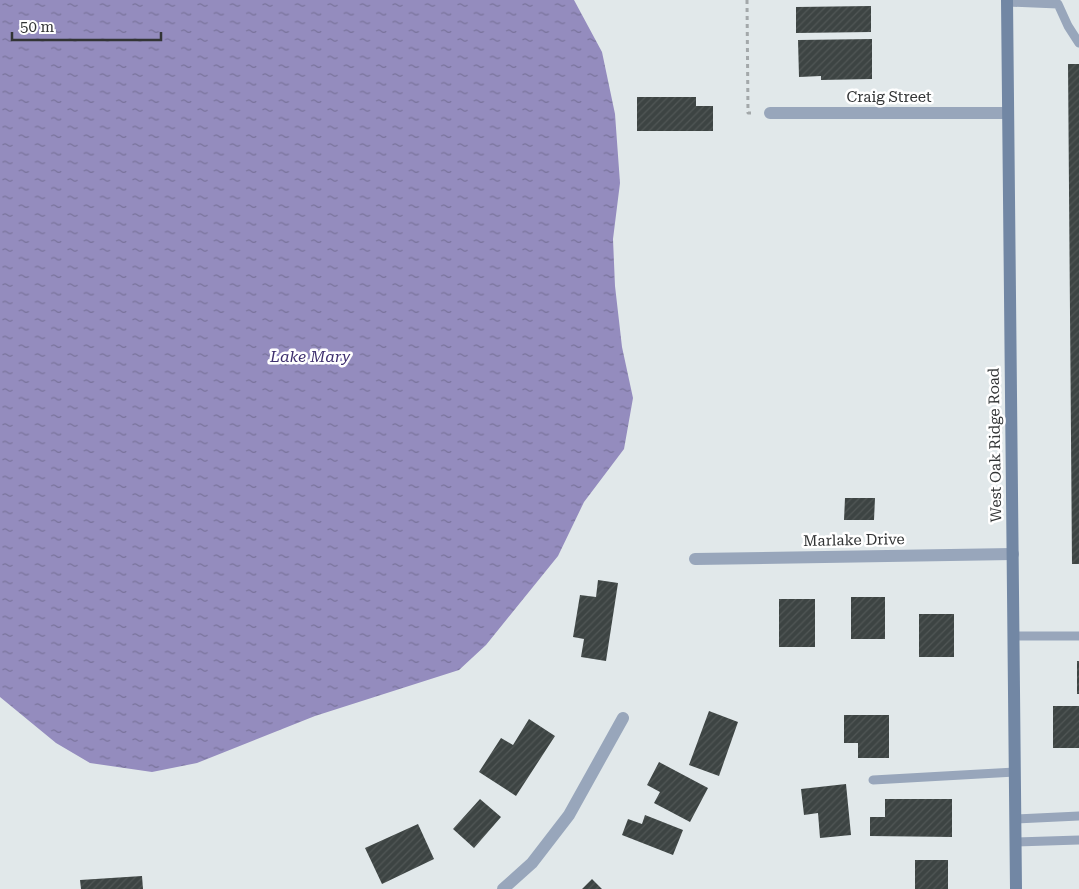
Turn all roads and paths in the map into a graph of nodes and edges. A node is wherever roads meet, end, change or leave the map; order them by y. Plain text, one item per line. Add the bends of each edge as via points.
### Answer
1 (747, 0) edge
2 (1008, 1) edge
3 (1060, 2) edge
4 (1079, 43) edge
5 (748, 113) dead end
6 (770, 113) dead end
7 (1008, 113) junction
8 (1013, 554) junction
9 (695, 559) dead end
10 (1014, 636) junction
11 (1079, 636) edge
12 (623, 718) dead end
13 (1015, 772) junction
14 (873, 780) dead end
15 (1079, 816) edge
16 (1015, 819) junction
17 (1079, 840) edge
18 (1016, 842) junction
19 (504, 889) edge
20 (1016, 889) edge

1 - 5 path
2 - 3 lane
2 - 7 main road, West Oak Ridge Road
3 - 4 lane via 1068,26
6 - 7 street, Craig Street
7 - 8 main road, West Oak Ridge Road
8 - 9 street, Marlake Drive
8 - 10 main road, West Oak Ridge Road
10 - 11 lane
10 - 13 main road, West Oak Ridge Road
12 - 19 street via 569,815 532,863
13 - 14 lane
13 - 16 main road, West Oak Ridge Road
15 - 16 lane
16 - 18 main road, West Oak Ridge Road
17 - 18 lane
18 - 20 main road, West Oak Ridge Road

